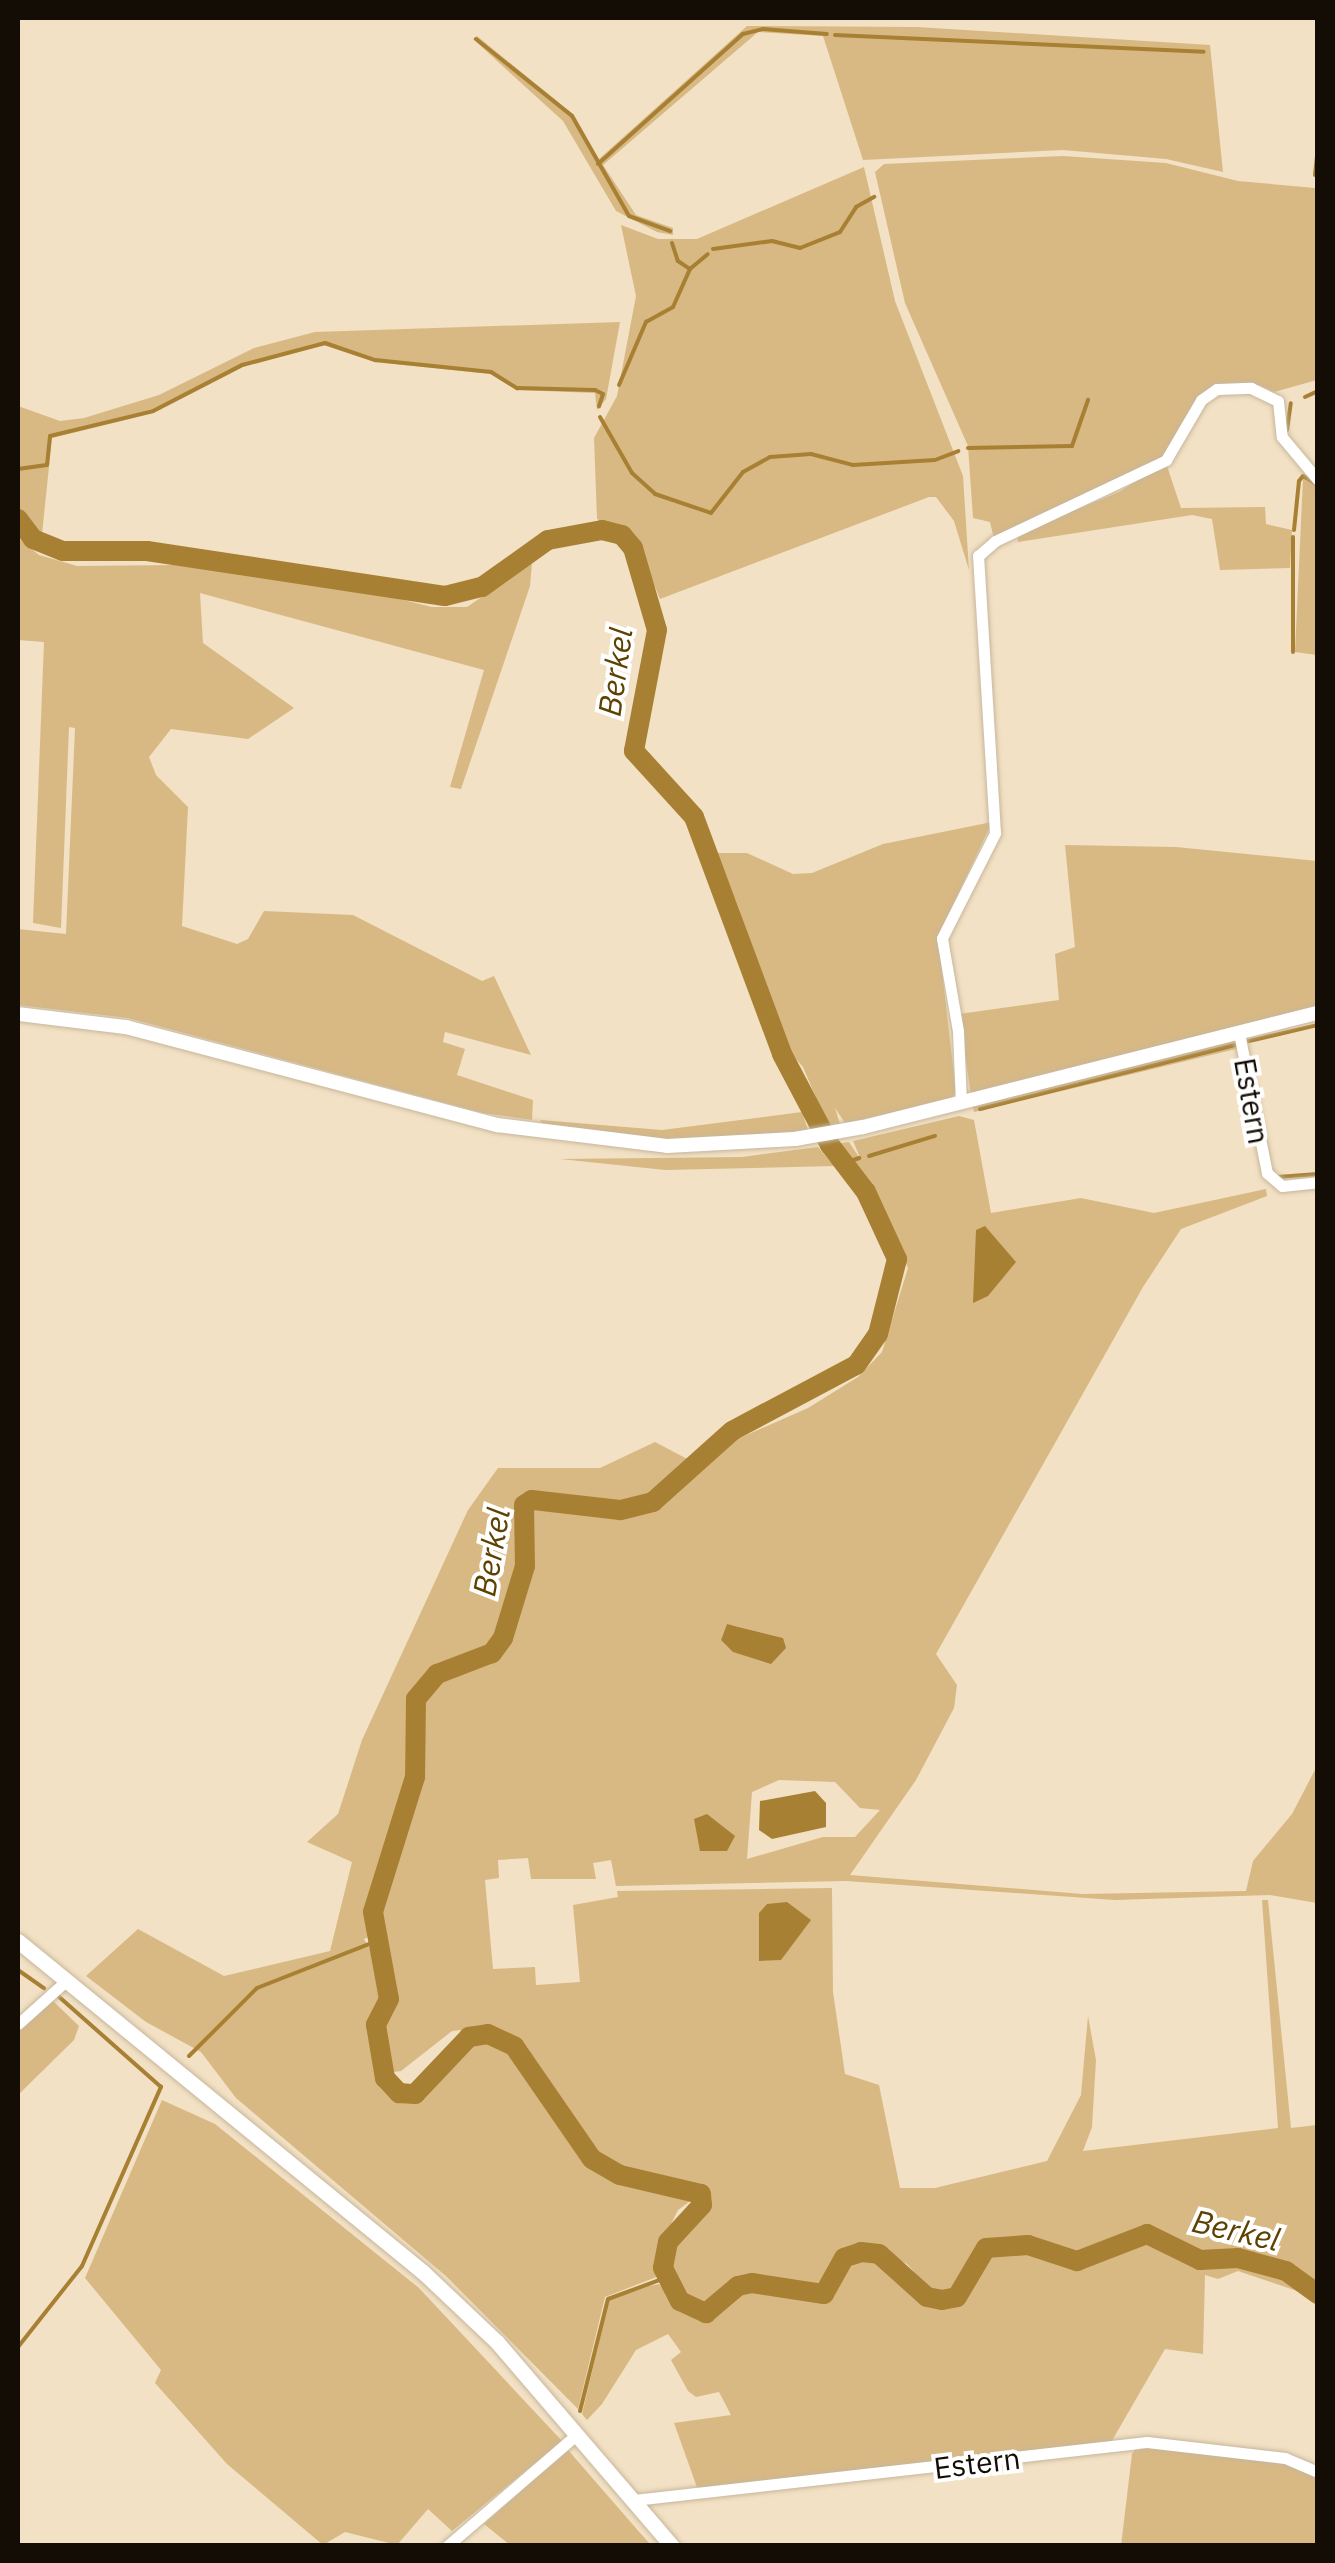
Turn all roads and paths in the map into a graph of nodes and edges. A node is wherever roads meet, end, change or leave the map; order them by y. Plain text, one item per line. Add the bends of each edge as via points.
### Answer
1 (1318, 480) edge
2 (1318, 1013) edge
3 (18, 1014) edge
4 (1238, 1032) junction
5 (962, 1104) junction
6 (1318, 1182) edge
7 (18, 1941) edge
8 (66, 1981) junction
9 (18, 2024) edge
10 (577, 2434) junction
11 (1318, 2472) edge
12 (634, 2500) junction
13 (448, 2546) edge
14 (672, 2546) edge

1 - 5 street via 1290,452 1271,394 1217,389 1201,400 1166,460 995,541 978,556 996,833 942,938
2 - 4 street
3 - 5 street via 126,1027 536,1132 667,1146 795,1140
4 - 5 street
4 - 6 street, Estern via 1267,1173 1282,1186
7 - 8 main road
8 - 9 street
8 - 10 main road via 424,2273 497,2342
10 - 12 main road
10 - 13 street
11 - 12 street, Estern via 1285,2458 1147,2442
12 - 14 main road

